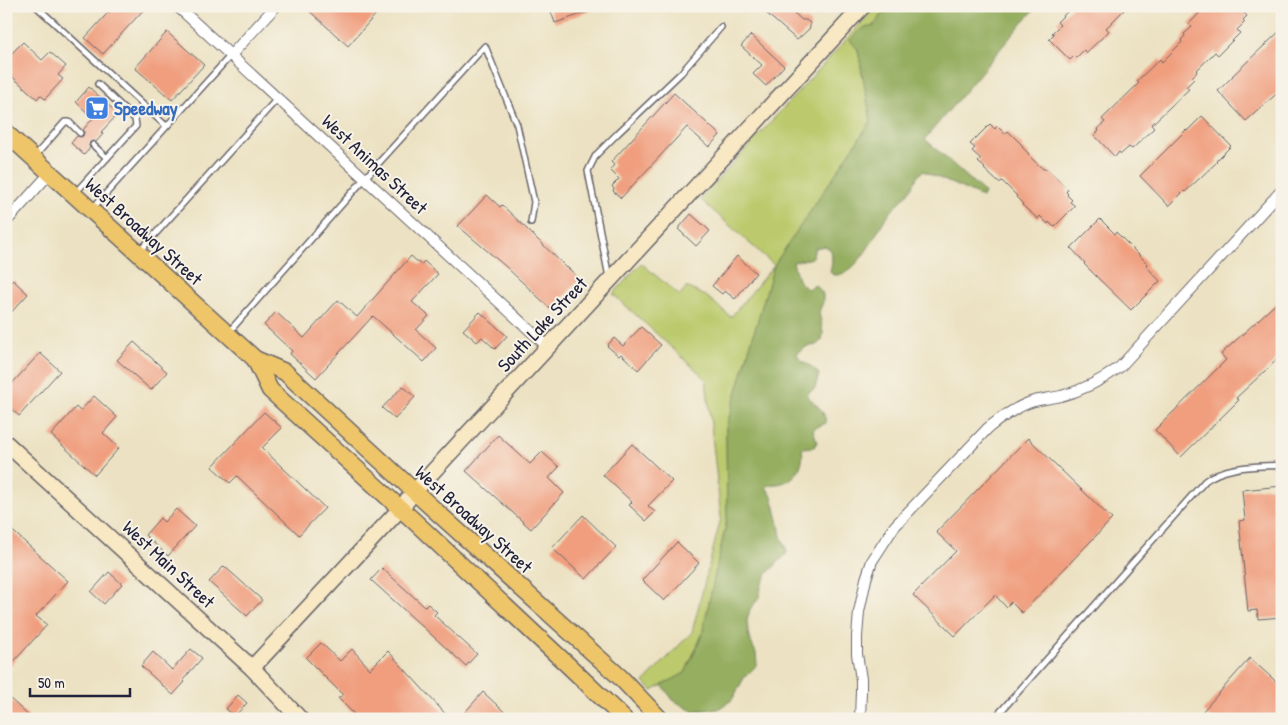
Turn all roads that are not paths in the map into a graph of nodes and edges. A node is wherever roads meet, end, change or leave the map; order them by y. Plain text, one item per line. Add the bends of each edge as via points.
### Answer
1 (36, 6) edge
2 (177, 6) edge
3 (276, 6) edge
4 (863, 6) edge
5 (721, 27) dead end
6 (230, 55) junction
7 (98, 84) dead end
8 (278, 98) junction
9 (166, 126) junction
10 (6, 133) edge
11 (80, 133) dead end
12 (93, 145) dead end
13 (34, 158) junction
14 (107, 158) junction
15 (50, 173) junction
16 (365, 178) junction
17 (1282, 190) edge
18 (74, 194) junction
19 (91, 210) junction
20 (6, 222) edge
21 (531, 222) dead end
22 (138, 253) junction
23 (610, 280) junction
24 (227, 334) junction
25 (548, 347) junction
26 (255, 359) junction
27 (6, 443) edge
28 (1282, 465) edge
29 (414, 492) junction
30 (400, 508) junction
31 (252, 668) junction
32 (300, 719) edge
33 (624, 719) edge
34 (660, 719) edge
35 (860, 719) edge
36 (994, 719) edge

1 - 9 lane
2 - 6 street, West Animas Street
3 - 6 street
4 - 23 main road, South Lake Street
5 - 23 lane via 681,74 596,155 588,171
6 - 8 street, West Animas Street
6 - 9 lane
7 - 14 lane via 135,119 136,126
8 - 16 street, West Animas Street
8 - 22 lane
9 - 19 lane
10 - 13 main road, West Broadway Street
11 - 13 lane via 66,122
12 - 14 lane
13 - 15 main road, West Broadway Street
14 - 18 lane
15 - 18 main road, West Broadway Street
15 - 20 street
16 - 21 lane via 485,46 518,125 534,202
16 - 24 lane
16 - 25 street, West Animas Street
17 - 35 street via 1120,367 1090,387 1034,401 1003,416 894,527 872,561 859,612
18 - 19 main road, West Broadway Street
19 - 22 main road, West Broadway Street
22 - 24 main road, West Broadway Street
23 - 25 main road, South Lake Street
24 - 26 main road, West Broadway Street
25 - 29 main road, South Lake Street
26 - 29 main road, West Broadway Street via 286,372
26 - 30 main road, West Broadway Street via 270,390
27 - 31 main road, West Main Street
28 - 36 lane via 1219,472 1205,481
29 - 30 main road, South Lake Street
29 - 34 main road, West Broadway Street via 620,678
30 - 31 main road, South Lake Street
30 - 33 main road, West Broadway Street
31 - 32 main road, West Main Street

